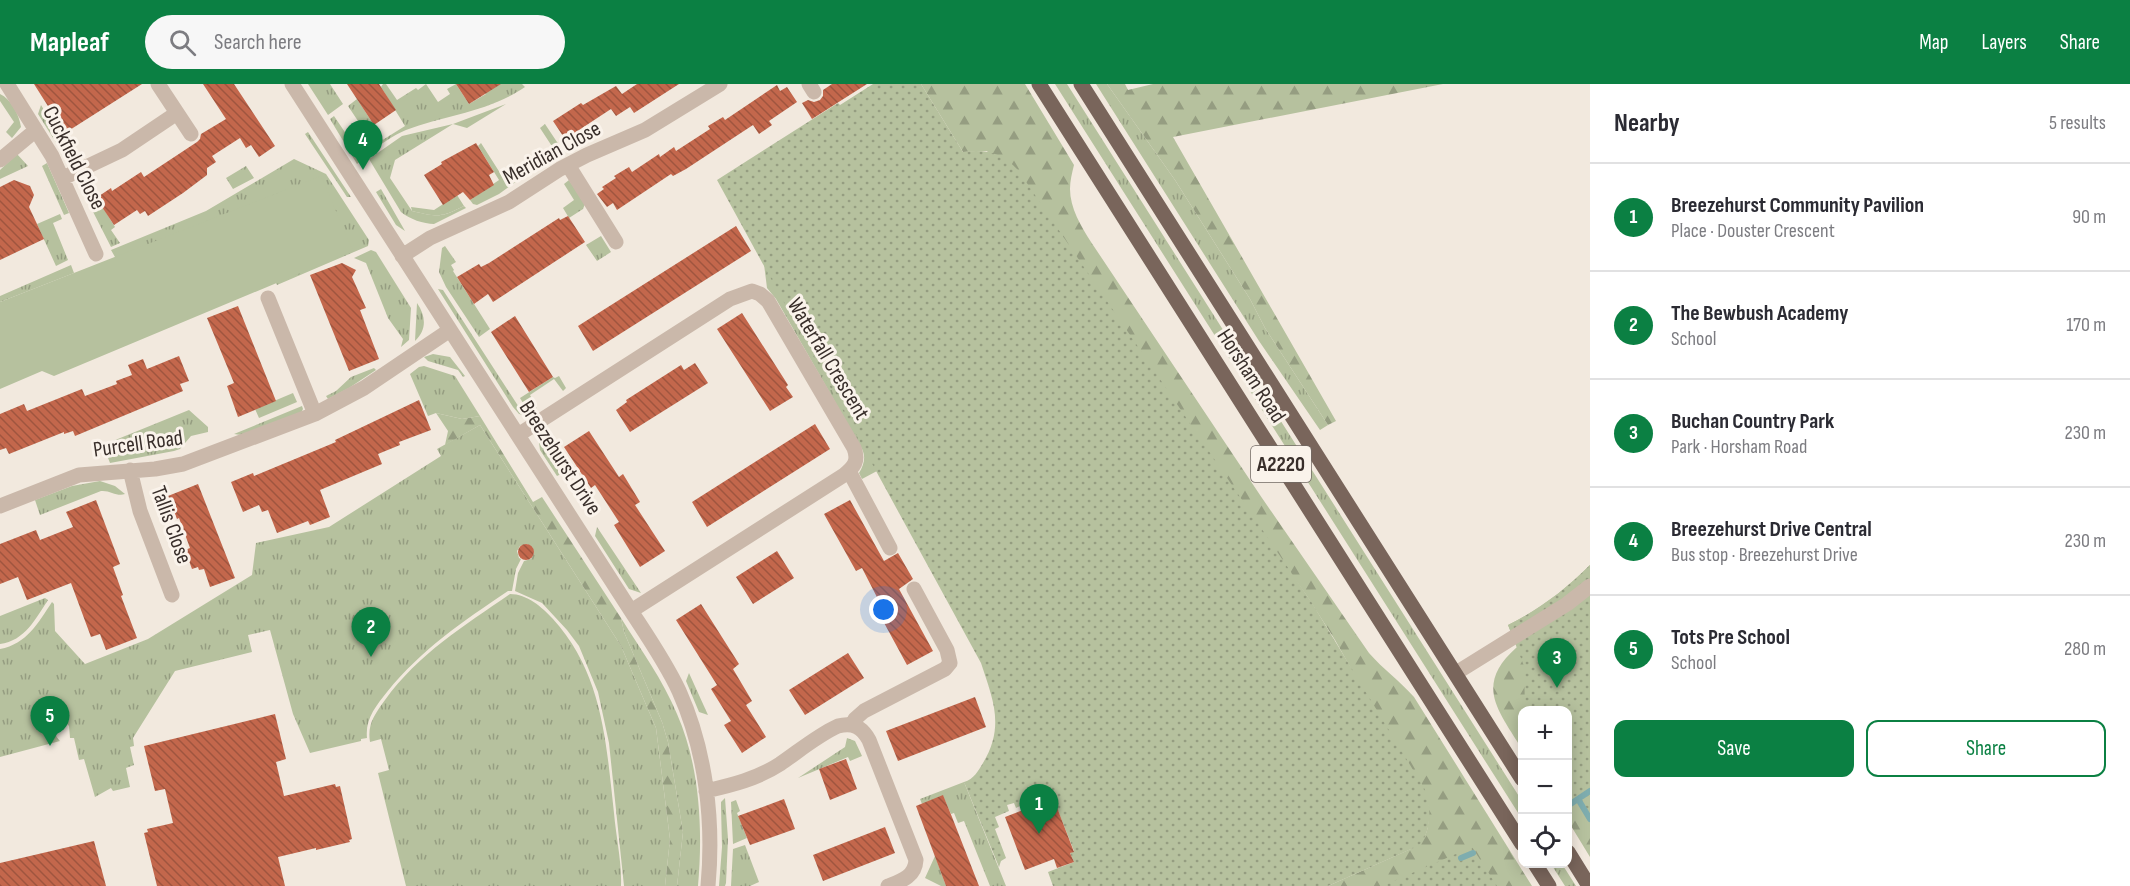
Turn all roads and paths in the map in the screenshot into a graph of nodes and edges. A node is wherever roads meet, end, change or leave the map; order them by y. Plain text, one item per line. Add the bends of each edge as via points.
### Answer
1 (7, 84) edge
2 (158, 84) edge
3 (292, 84) edge
4 (720, 84) edge
5 (1039, 84) edge
6 (1081, 84) edge
7 (177, 113) junction
8 (36, 130) junction
9 (191, 134) dead end
10 (0, 160) edge
11 (568, 165) junction
12 (63, 178) junction
13 (616, 242) dead end
14 (96, 254) dead end
15 (402, 256) junction
16 (268, 298) dead end
17 (450, 330) junction
18 (315, 414) junction
19 (518, 435) junction
20 (130, 470) junction
21 (849, 471) junction
22 (0, 506) edge
23 (890, 548) dead end
24 (1590, 586) edge
25 (914, 590) dead end
26 (172, 595) dead end
27 (632, 611) junction
28 (1456, 673) junction
29 (852, 725) junction
30 (1518, 773) edge
31 (706, 791) junction
32 (1518, 838) edge
33 (1572, 858) edge
34 (1538, 868) edge
35 (708, 886) edge
36 (888, 886) edge
37 (1549, 886) edge
38 (1589, 886) edge

1 - 8 street, Cuckfield Close
2 - 7 street
3 - 15 street, Breezehurst Drive
4 - 11 street, Meridian Close via 645,130
5 - 32 main road, Horsham Road / A2220
6 - 28 main road, Horsham Road / A2220
7 - 9 street
7 - 12 street via 122,150
8 - 10 street
8 - 12 street, Cuckfield Close
11 - 13 street
11 - 15 street, Meridian Close via 509,202 430,238
12 - 14 street, Cuckfield Close
15 - 17 street, Breezehurst Drive
16 - 18 street
17 - 18 street, Purcell Road via 357,392
17 - 19 street, Breezehurst Drive
18 - 20 street, Purcell Road via 183,464
19 - 21 street, Waterfall Crescent via 715,308 752,291 771,306 854,448 857,460
19 - 27 street, Breezehurst Drive
20 - 22 street, Purcell Road via 79,475
20 - 26 street, Tallis Close via 140,511
21 - 23 street
21 - 27 street
24 - 28 street
25 - 29 street via 947,650 950,663 864,711
27 - 31 street, Breezehurst Drive via 684,703
28 - 30 main road, Horsham Road / A2220
29 - 31 street via 834,728 755,777
29 - 36 street via 863,730 869,740 915,856 912,873
31 - 35 street, Breezehurst Drive
33 - 38 main road
34 - 37 main road

